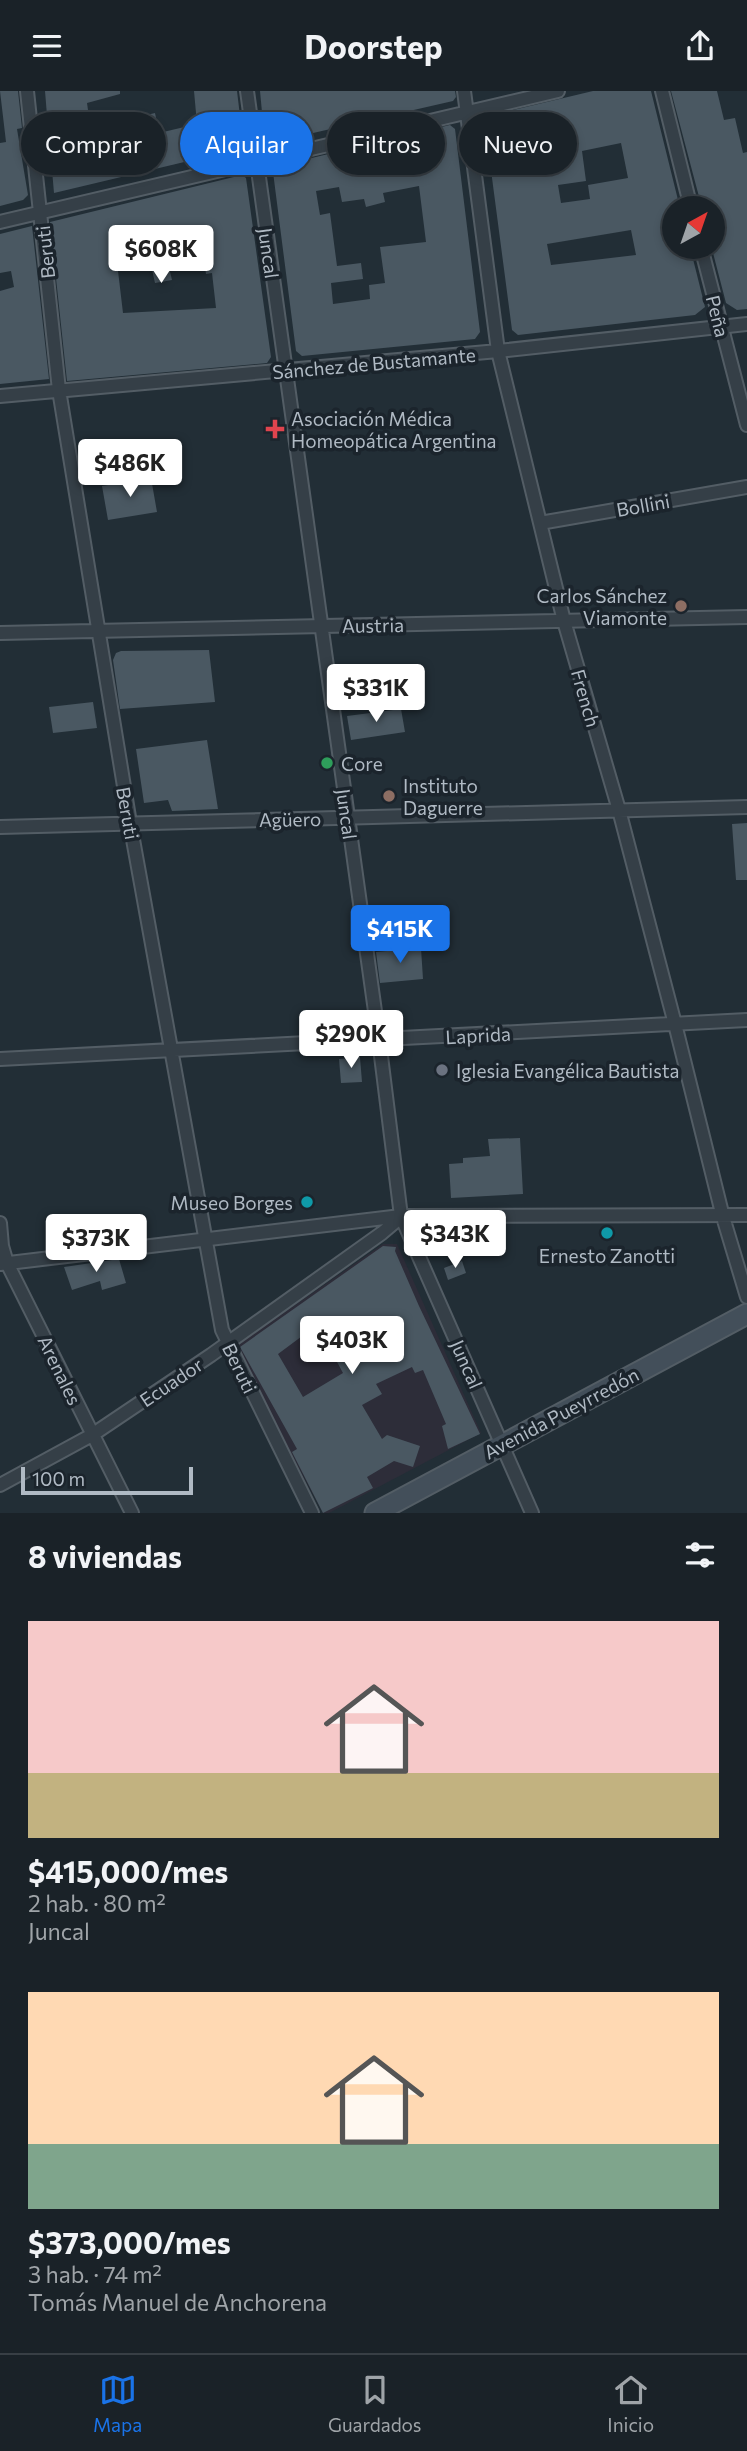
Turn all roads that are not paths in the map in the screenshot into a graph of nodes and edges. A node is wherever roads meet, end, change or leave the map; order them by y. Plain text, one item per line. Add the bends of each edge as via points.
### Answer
1 (27, 91) edge
2 (247, 91) edge
3 (464, 91) edge
4 (558, 91) edge
5 (662, 91) edge
6 (250, 112) edge
7 (467, 112) edge
8 (475, 112) edge
9 (459, 116) edge
10 (313, 149) edge
11 (201, 175) edge
12 (258, 175) edge
13 (475, 175) edge
14 (688, 196) edge
15 (41, 213) junction
16 (0, 222) edge
17 (704, 259) edge
18 (747, 324) edge
19 (720, 327) junction
20 (498, 351) junction
21 (285, 371) junction
22 (59, 390) junction
23 (0, 396) edge
24 (747, 425) edge
25 (747, 487) edge
26 (540, 523) junction
27 (747, 617) edge
28 (564, 621) junction
29 (321, 626) junction
30 (97, 631) junction
31 (0, 633) edge
32 (747, 807) edge
33 (619, 810) junction
34 (348, 818) junction
35 (130, 823) junction
36 (0, 827) edge
37 (747, 1020) edge
38 (676, 1024) junction
39 (379, 1041) junction
40 (171, 1050) junction
41 (0, 1059) edge
42 (747, 1215) edge
43 (401, 1216) junction
44 (723, 1216) junction
45 (0, 1223) edge
46 (347, 1223) junction
47 (206, 1240) junction
48 (353, 1253) junction
49 (4, 1264) edge
50 (747, 1297) edge
51 (747, 1314) edge
52 (227, 1343) junction
53 (92, 1435) junction
54 (502, 1444) junction
55 (0, 1485) edge
56 (132, 1513) edge
57 (312, 1513) edge
58 (375, 1513) edge
59 (532, 1513) edge

1 - 15 street, Beruti
2 - 6 street, Juncal
3 - 7 street, French
4 - 8 street
5 - 14 street
9 - 10 street
11 - 15 street
12 - 21 street, Juncal
13 - 20 street, French
15 - 16 street
15 - 22 street, Beruti
17 - 19 street, Peña
18 - 19 street, Sánchez de Bustamante
19 - 20 street, Sánchez de Bustamante
19 - 24 street, Peña
20 - 21 street, Sánchez de Bustamante
20 - 26 street, French
21 - 22 street, Sánchez de Bustamante
21 - 29 street, Juncal
22 - 23 street, Sánchez de Bustamante
22 - 30 street, Beruti
25 - 26 street, Bollini
26 - 28 street, French
27 - 28 street, Austria
28 - 29 street, Austria
28 - 33 street, French
29 - 30 street, Austria
29 - 34 street, Juncal
30 - 31 street, Austria
30 - 35 street, Beruti
32 - 33 street, Agüero
33 - 34 street, Agüero
33 - 38 street, French
34 - 35 street, Agüero
34 - 39 street, Juncal
35 - 36 street, Agüero
35 - 40 street, Beruti
37 - 38 street, Laprida
38 - 39 street, Laprida
38 - 44 street, French
39 - 40 street, Laprida
39 - 43 street, Juncal
40 - 41 street, Laprida
40 - 47 street, Beruti
42 - 44 street
43 - 44 street
43 - 46 street
43 - 48 street, Ecuador
43 - 54 street, Juncal
44 - 50 street, French
45 - 49 street, Arenales
46 - 47 street
46 - 48 street via 358,1234 359,1245
47 - 49 street
47 - 52 street, Beruti
48 - 52 street, Ecuador
49 - 53 street, Arenales
51 - 54 main road, Avenida Pueyrredón
52 - 53 street, Ecuador
52 - 57 street, Beruti
53 - 55 street, Ecuador
53 - 56 street, Arenales
54 - 58 main road, Avenida Pueyrredón
54 - 59 street, Juncal

